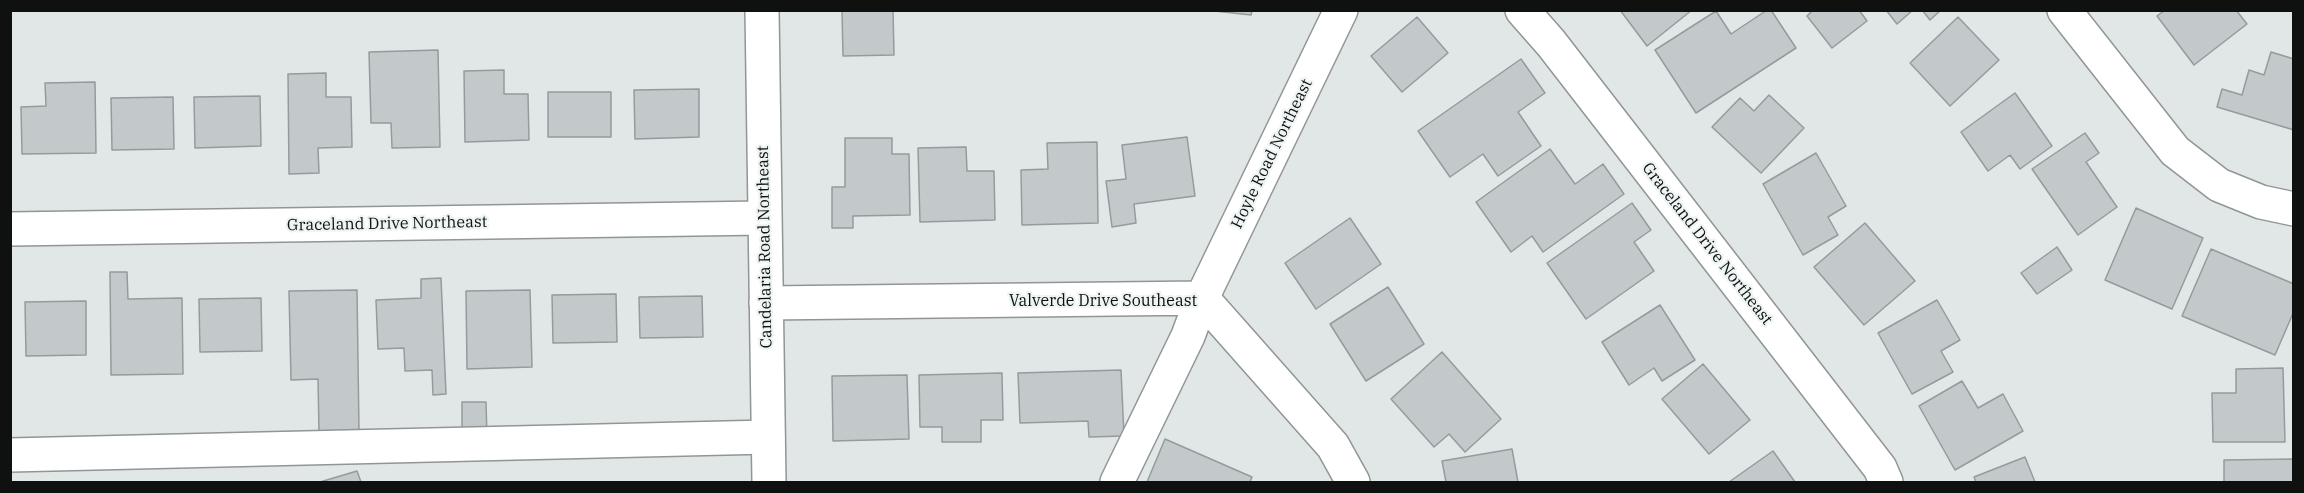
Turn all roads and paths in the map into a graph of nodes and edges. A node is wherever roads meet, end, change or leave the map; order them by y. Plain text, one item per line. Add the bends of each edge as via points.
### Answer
1 (762, 10) edge
2 (1341, 10) edge
3 (1522, 10) edge
4 (2064, 10) edge
5 (2294, 209) edge
6 (764, 218) junction
7 (10, 229) edge
8 (1202, 298) junction
9 (766, 303) junction
10 (768, 437) junction
11 (10, 454) edge
12 (769, 483) edge
13 (1117, 483) edge
14 (1353, 483) edge
15 (1886, 483) edge

1 - 6 street, Candelaria Road Northeast
2 - 8 street, Hoyle Road Northeast
3 - 15 street, Graceland Drive Northeast via 1880,468
4 - 5 street via 2175,151 2219,185 2261,202
6 - 7 street, Graceland Drive Northeast
6 - 9 street, Candelaria Road Northeast
8 - 9 street, Valverde Drive Southeast
8 - 13 street, Hoyle Road Northeast via 1188,336
8 - 14 street, Valverde Drive Southeast via 1333,446
9 - 10 street, Candelaria Road Northeast
10 - 11 street
10 - 12 street, Candelaria Road Northeast

